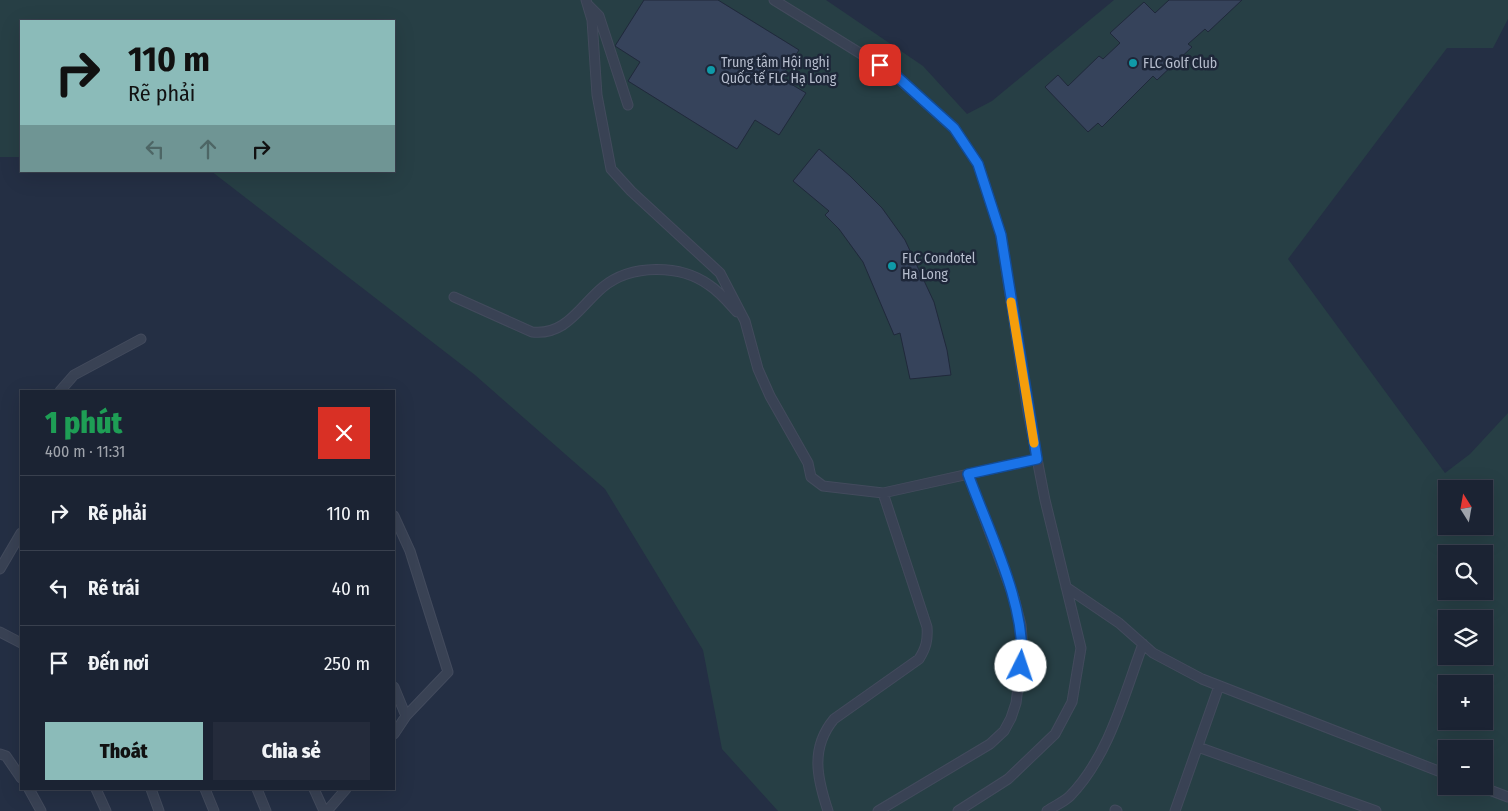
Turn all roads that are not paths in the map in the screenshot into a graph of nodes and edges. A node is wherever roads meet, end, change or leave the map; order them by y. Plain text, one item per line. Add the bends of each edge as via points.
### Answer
1 (774, 0) edge
2 (587, 2) edge
3 (628, 105) dead end
4 (454, 297) dead end
5 (745, 321) junction
6 (141, 339) dead end
7 (61, 390) edge
8 (1037, 459) junction
9 (968, 474) junction
10 (882, 493) junction
11 (395, 518) edge
12 (20, 535) edge
13 (0, 569) edge
14 (1066, 587) junction
15 (0, 632) edge
16 (20, 642) edge
17 (1143, 644) junction
18 (1219, 686) junction
19 (395, 689) edge
20 (406, 716) junction
21 (395, 732) edge
22 (1198, 747) junction
23 (0, 754) edge
24 (1438, 771) edge
25 (20, 777) edge
26 (30, 790) edge
27 (96, 790) edge
28 (151, 790) edge
29 (205, 790) edge
30 (257, 790) edge
31 (314, 790) edge
32 (345, 790) edge
33 (1493, 791) edge
34 (1508, 797) edge
35 (41, 811) edge
36 (106, 811) edge
37 (160, 811) edge
38 (214, 811) edge
39 (266, 811) edge
40 (325, 811) edge
41 (828, 811) edge
42 (878, 811) edge
43 (958, 811) edge
44 (1047, 811) edge
45 (1175, 811) edge
46 (1376, 811) edge

1 - 8 street via 892,72 954,128 976,159 1001,235
2 - 3 street via 599,16
2 - 5 street via 592,20 597,95 612,168 631,191 720,273
4 - 5 street via 532,332 544,333 566,324 604,286 622,276 644,270 668,270 691,275 708,284
5 - 10 street via 758,369 808,463 812,478 823,486
6 - 7 street via 74,375
8 - 9 street
8 - 14 street
9 - 10 street
9 - 42 street via 1021,625 1023,648 1016,702 1004,731 990,744
10 - 41 street via 928,627 928,638 919,659 834,719 825,730 817,759 817,776
11 - 20 street via 410,551 448,672
12 - 13 street
14 - 17 street
14 - 43 street via 1081,648 1072,702 1055,734 1037,753 1008,779
15 - 16 street
17 - 18 street via 1153,653
17 - 44 street via 1106,740 1088,772 1069,797
18 - 22 street
18 - 24 street
19 - 20 street
20 - 21 street
22 - 45 street
22 - 46 street
23 - 25 street via 6,756
26 - 35 street
27 - 36 street
28 - 37 street
29 - 38 street
30 - 39 street
31 - 40 street
32 - 40 street
33 - 34 street

